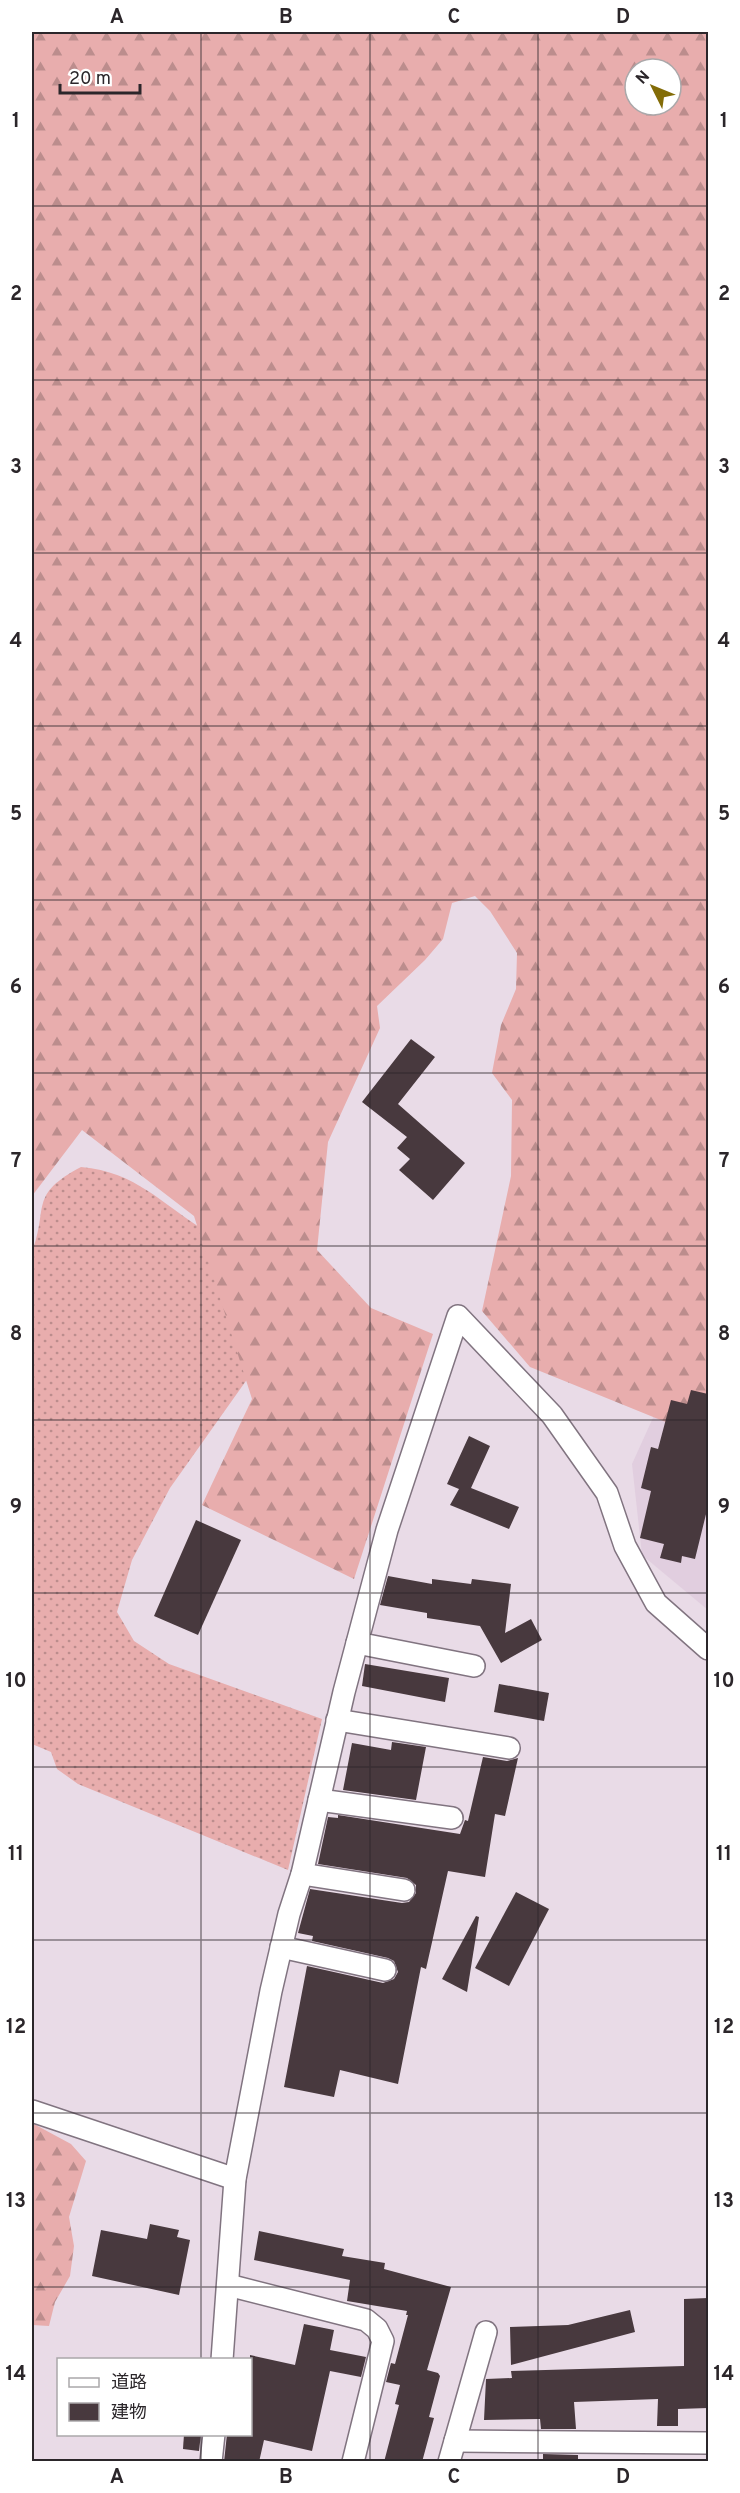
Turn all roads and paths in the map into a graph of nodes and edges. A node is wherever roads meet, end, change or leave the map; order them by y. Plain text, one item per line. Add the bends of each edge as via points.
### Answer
1 (357, 1643) junction
2 (708, 1648) edge
3 (474, 1666) dead end
4 (337, 1720) junction
5 (509, 1748) dead end
6 (319, 1800) junction
7 (452, 1818) dead end
8 (302, 1874) junction
9 (404, 1890) dead end
10 (281, 1947) junction
11 (385, 1970) dead end
12 (32, 2111) edge
13 (235, 2179) junction
14 (228, 2285) junction
15 (486, 2332) dead end
16 (222, 2358) edge
17 (214, 2436) edge
18 (455, 2441) junction
19 (708, 2443) edge
20 (211, 2462) edge
21 (353, 2462) edge
22 (449, 2462) edge

1 - 2 street via 387,1530 458,1316 552,1415 607,1493 625,1546 656,1602
1 - 3 street
1 - 4 street
4 - 5 street
4 - 6 street
6 - 7 street
6 - 8 street
8 - 9 street
8 - 10 street
10 - 11 street
10 - 13 street
12 - 13 street
13 - 14 street
14 - 16 street
14 - 21 street via 366,2320 377,2329 382,2341
15 - 18 street
17 - 20 street
18 - 19 street
18 - 22 street

